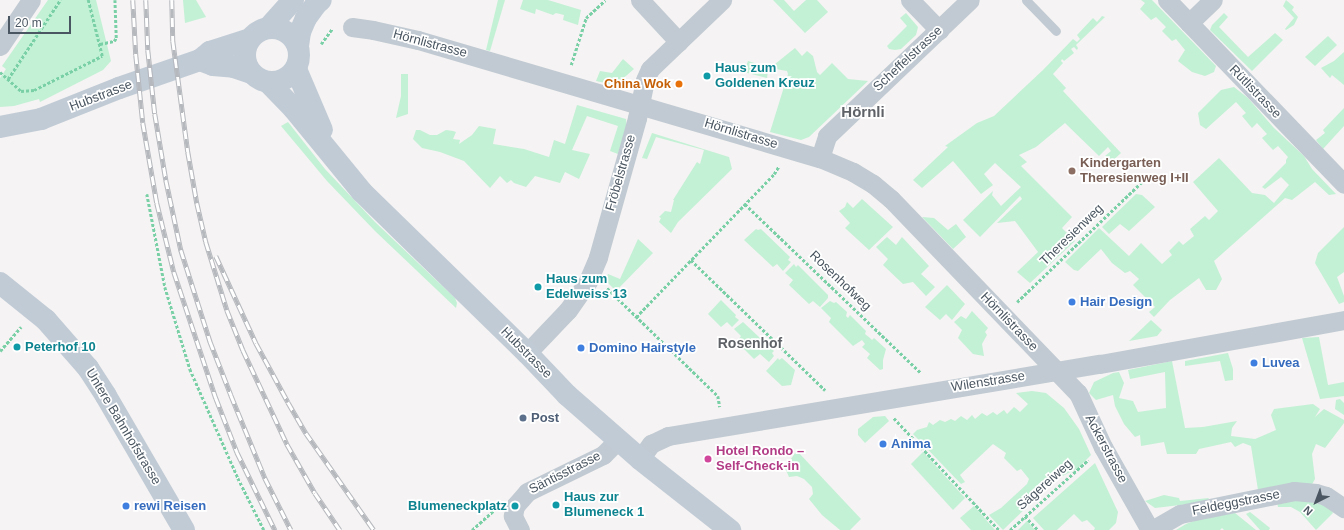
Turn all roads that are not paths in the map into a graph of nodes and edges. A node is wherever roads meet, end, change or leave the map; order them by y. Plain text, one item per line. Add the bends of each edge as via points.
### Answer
1 (31, 0) edge
2 (293, 0) edge
3 (321, 0) edge
4 (640, 0) edge
5 (722, 0) edge
6 (910, 0) edge
7 (970, 0) edge
8 (1026, 0) edge
9 (1167, 0) edge
10 (1213, 0) edge
11 (1189, 23) junction
12 (269, 27) junction
13 (352, 27) dead end
14 (939, 30) junction
15 (1056, 31) dead end
16 (248, 40) junction
17 (679, 42) junction
18 (0, 46) edge
19 (298, 46) junction
20 (200, 60) junction
21 (296, 68) junction
22 (260, 78) junction
23 (640, 104) junction
24 (0, 127) edge
25 (820, 158) junction
26 (336, 160) junction
27 (1344, 184) edge
28 (0, 283) edge
29 (1344, 320) edge
30 (527, 353) junction
31 (1057, 370) junction
32 (618, 440) junction
33 (640, 459) junction
34 (1344, 508) edge
35 (184, 530) edge
36 (520, 530) edge
37 (730, 530) edge
38 (1151, 530) edge

1 - 18 street
2 - 12 street
3 - 19 street via 306,18
4 - 17 street
5 - 17 street, Fröbelstrasse
6 - 14 street
7 - 14 street, Scheffelstrasse
8 - 15 lane
9 - 11 street, Rütlistrasse
10 - 11 street
11 - 27 street, Rütlistrasse
12 - 16 street
12 - 19 street via 287,32
13 - 23 street, Hörnlistrasse via 418,40
14 - 25 street, Scheffelstrasse via 827,136
16 - 20 street, Hubstrasse via 210,52
16 - 22 street via 244,57 246,66
17 - 23 street, Fröbelstrasse via 650,69
19 - 21 street via 299,58
20 - 22 street, Hubstrasse via 213,65 234,67
20 - 24 street, Hubstrasse via 41,119
21 - 22 street via 284,80
21 - 26 street, Hubstrasse via 308,101
22 - 26 street, Hubstrasse via 294,109
23 - 25 street, Hörnlistrasse
23 - 30 street, Fröbelstrasse via 598,258 579,296
25 - 31 street, Hörnlistrasse via 853,172 891,199
26 - 30 street, Hubstrasse via 362,192
28 - 35 street, Untere Bahnhofstrasse via 46,320 88,368
29 - 31 street, Wilenstrasse
30 - 32 street, Hubstrasse via 567,395
31 - 33 street, Wilenstrasse via 668,436 651,444
31 - 38 street, Ackerstrasse via 1078,393 1103,447
32 - 33 street, Hubstrasse
32 - 36 street, Säntisstrasse via 603,455 559,474 527,492 515,506 513,516
33 - 37 street, Hubstrasse
34 - 38 street, Feldeggstrasse via 1326,496 1294,491 1180,514

